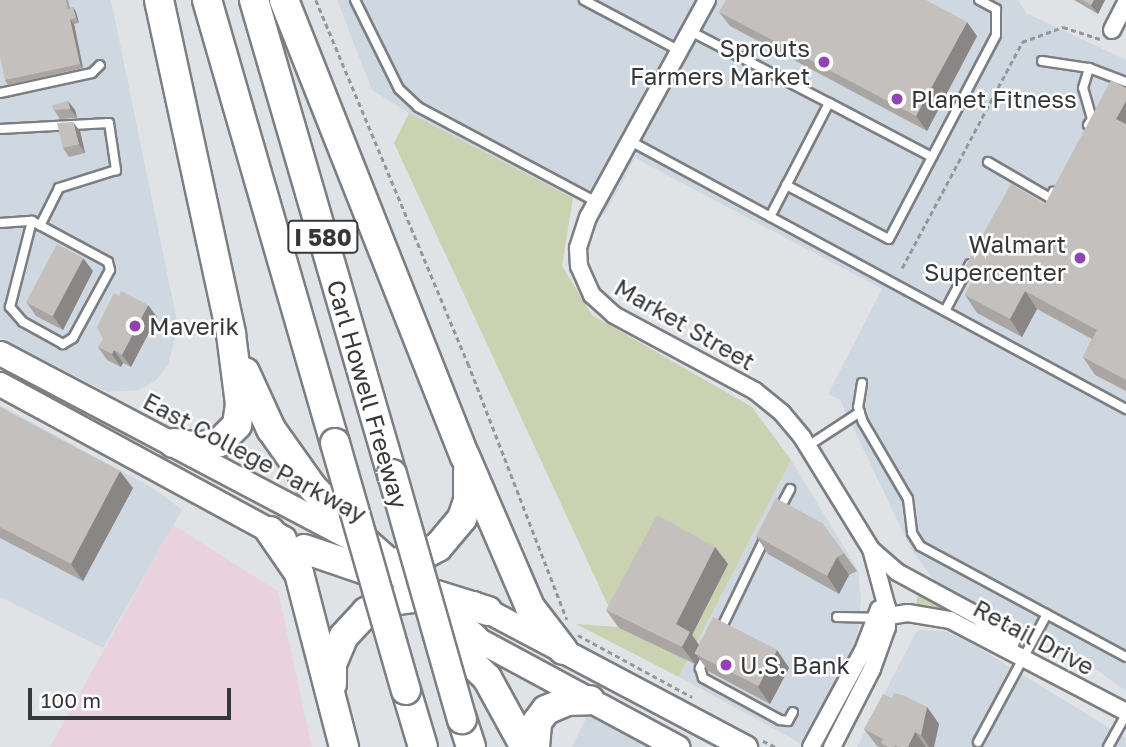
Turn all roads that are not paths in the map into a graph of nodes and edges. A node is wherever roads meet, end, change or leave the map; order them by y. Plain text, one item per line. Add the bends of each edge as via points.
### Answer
1 (159, 0) edge
2 (207, 0) edge
3 (254, 0) edge
4 (284, 0) edge
5 (355, 0) edge
6 (584, 0) edge
7 (707, 0) edge
8 (979, 0) edge
9 (1126, 3) edge
10 (1112, 30) road end
11 (690, 31) junction
12 (680, 51) junction
13 (1042, 61) dead end
14 (100, 65) dead end
15 (1089, 68) junction
16 (1126, 82) edge
17 (0, 93) edge
18 (829, 103) junction
19 (0, 129) edge
20 (1086, 130) edge
21 (632, 142) junction
22 (932, 157) junction
23 (988, 162) dead end
24 (1015, 178) junction
25 (786, 185) junction
26 (1056, 187) edge
27 (1009, 190) edge
28 (597, 202) junction
29 (770, 216) junction
30 (0, 223) edge
31 (36, 224) junction
32 (977, 251) edge
33 (945, 311) junction
34 (231, 334) junction
35 (0, 353) edge
36 (862, 383) dead end
37 (0, 384) edge
38 (1126, 409) edge
39 (860, 412) junction
40 (173, 443) junction
41 (808, 446) junction
42 (465, 456) junction
43 (790, 489) dead end
44 (318, 520) joint
45 (270, 531) junction
46 (304, 549) junction
47 (871, 549) junction
48 (385, 563) junction
49 (415, 598) junction
50 (488, 611) junction
51 (1046, 614) junction
52 (882, 616) junction
53 (837, 617) dead end
54 (475, 639) joint
55 (567, 641) junction
56 (1025, 657) junction
57 (1126, 657) edge
58 (332, 695) junction
59 (590, 700) junction
60 (793, 712) dead end
61 (1126, 713) edge
62 (978, 742) dead end
63 (344, 747) edge
64 (423, 747) edge
65 (471, 747) edge
66 (525, 747) edge
67 (535, 747) edge
68 (677, 747) edge
69 (745, 747) edge
70 (811, 747) edge
71 (832, 747) edge
72 (1108, 747) edge

1 - 34 highway
2 - 64 highway, Carl Howell Freeway / I 580, bridge
3 - 65 highway, Carl Howell Freeway / I 580, bridge
4 - 42 highway
5 - 28 lane via 399,89 418,107
6 - 12 lane
7 - 11 street, Market Street
8 - 22 lane via 996,9 996,36
9 - 10 street
11 - 12 street, Market Street
11 - 18 lane
12 - 21 street, Market Street
13 - 15 lane
14 - 17 lane via 92,73
15 - 16 lane
15 - 20 lane via 1083,88 1091,119
18 - 22 lane
18 - 25 lane
19 - 31 lane via 109,123 116,170 59,188
21 - 28 street, Market Street
21 - 29 lane
22 - 25 lane via 889,239
23 - 24 lane
24 - 26 lane via 1050,198
24 - 27 lane
25 - 29 lane
28 - 41 street, Market Street via 578,248 583,281 592,295 614,315 755,391 782,413
29 - 33 lane
30 - 31 lane
31 - 31 lane via 10,307 23,322 63,344 73,338 110,270 108,262
32 - 33 lane
33 - 38 lane
34 - 40 highway via 240,404 237,425 226,438 209,445
34 - 48 highway via 261,411 283,449 322,499
35 - 40 main road, East College Parkway
36 - 39 lane
37 - 45 main road
39 - 41 lane
39 - 51 lane via 908,499 912,533 920,546
40 - 44 main road, East College Parkway
41 - 47 street, Market Street
42 - 48 highway via 468,501 457,526 438,547
42 - 55 highway via 530,607
43 - 60 lane via 700,668 703,678 780,720 788,721
44 - 48 highway
45 - 46 main road
45 - 58 highway via 299,573
46 - 48 highway via 342,564
46 - 49 main road
47 - 52 street, Market Street via 884,597
47 - 56 street via 897,572 978,616
48 - 49 highway
48 - 50 main road
49 - 50 highway via 459,599
49 - 54 highway
49 - 58 highway via 384,602 351,627 335,655
49 - 66 highway via 487,678
50 - 55 main road
51 - 56 lane
51 - 57 lane
52 - 53 lane
52 - 56 street, Retail Drive via 950,620
52 - 70 street, Market Street
52 - 71 street, Market Street via 876,660
54 - 59 main road
55 - 69 main road
56 - 61 street, Retail Drive
56 - 62 lane
58 - 63 highway
59 - 67 highway via 567,701 546,710 537,722
59 - 68 main road
61 - 72 lane

